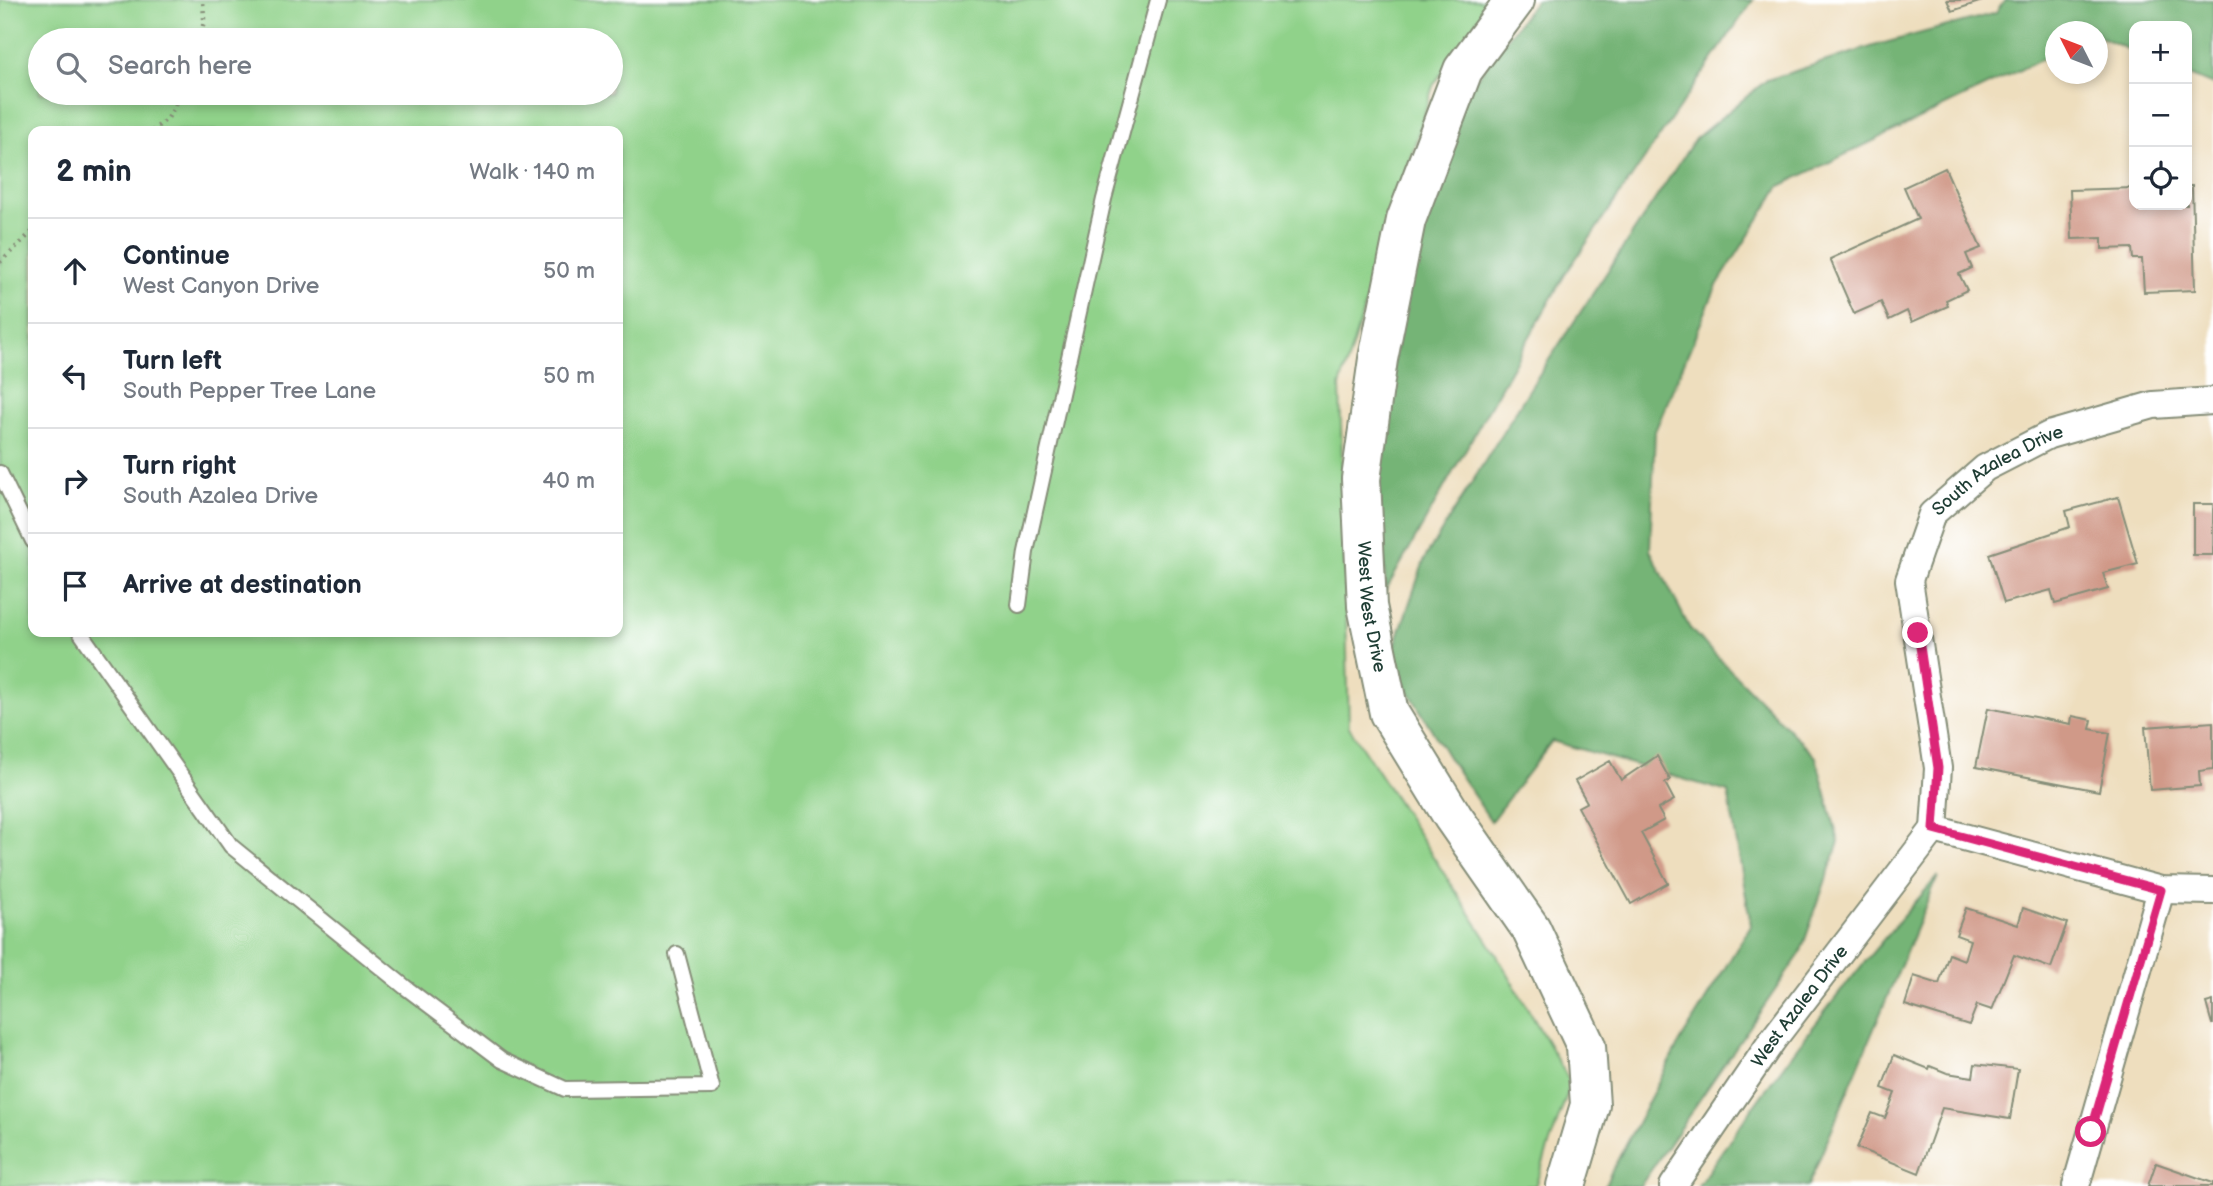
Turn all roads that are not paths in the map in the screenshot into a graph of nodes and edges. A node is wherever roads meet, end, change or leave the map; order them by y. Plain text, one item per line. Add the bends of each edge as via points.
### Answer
1 (1158, 0) edge
2 (1515, 0) edge
3 (2213, 401) edge
4 (0, 473) edge
5 (28, 531) edge
6 (1019, 605) dead end
7 (84, 637) edge
8 (1934, 829) junction
9 (2161, 890) junction
10 (2213, 891) edge
11 (677, 954) dead end
12 (1566, 1186) edge
13 (1673, 1186) edge
14 (2076, 1186) edge

1 - 6 lane via 1104,199 1026,552
2 - 12 street, West West Drive via 1463,70 1406,220 1378,359 1361,479 1367,607 1389,713 1453,817 1531,929 1586,1046 1590,1105
3 - 8 street, South Azalea Drive via 2153,405 2049,435 1985,468 1932,514 1909,579 1938,768
4 - 5 lane
7 - 11 lane via 231,846 502,1060 565,1089 712,1087
8 - 9 street
8 - 13 street, West Azalea Drive via 1772,1041
9 - 10 street
9 - 14 street

